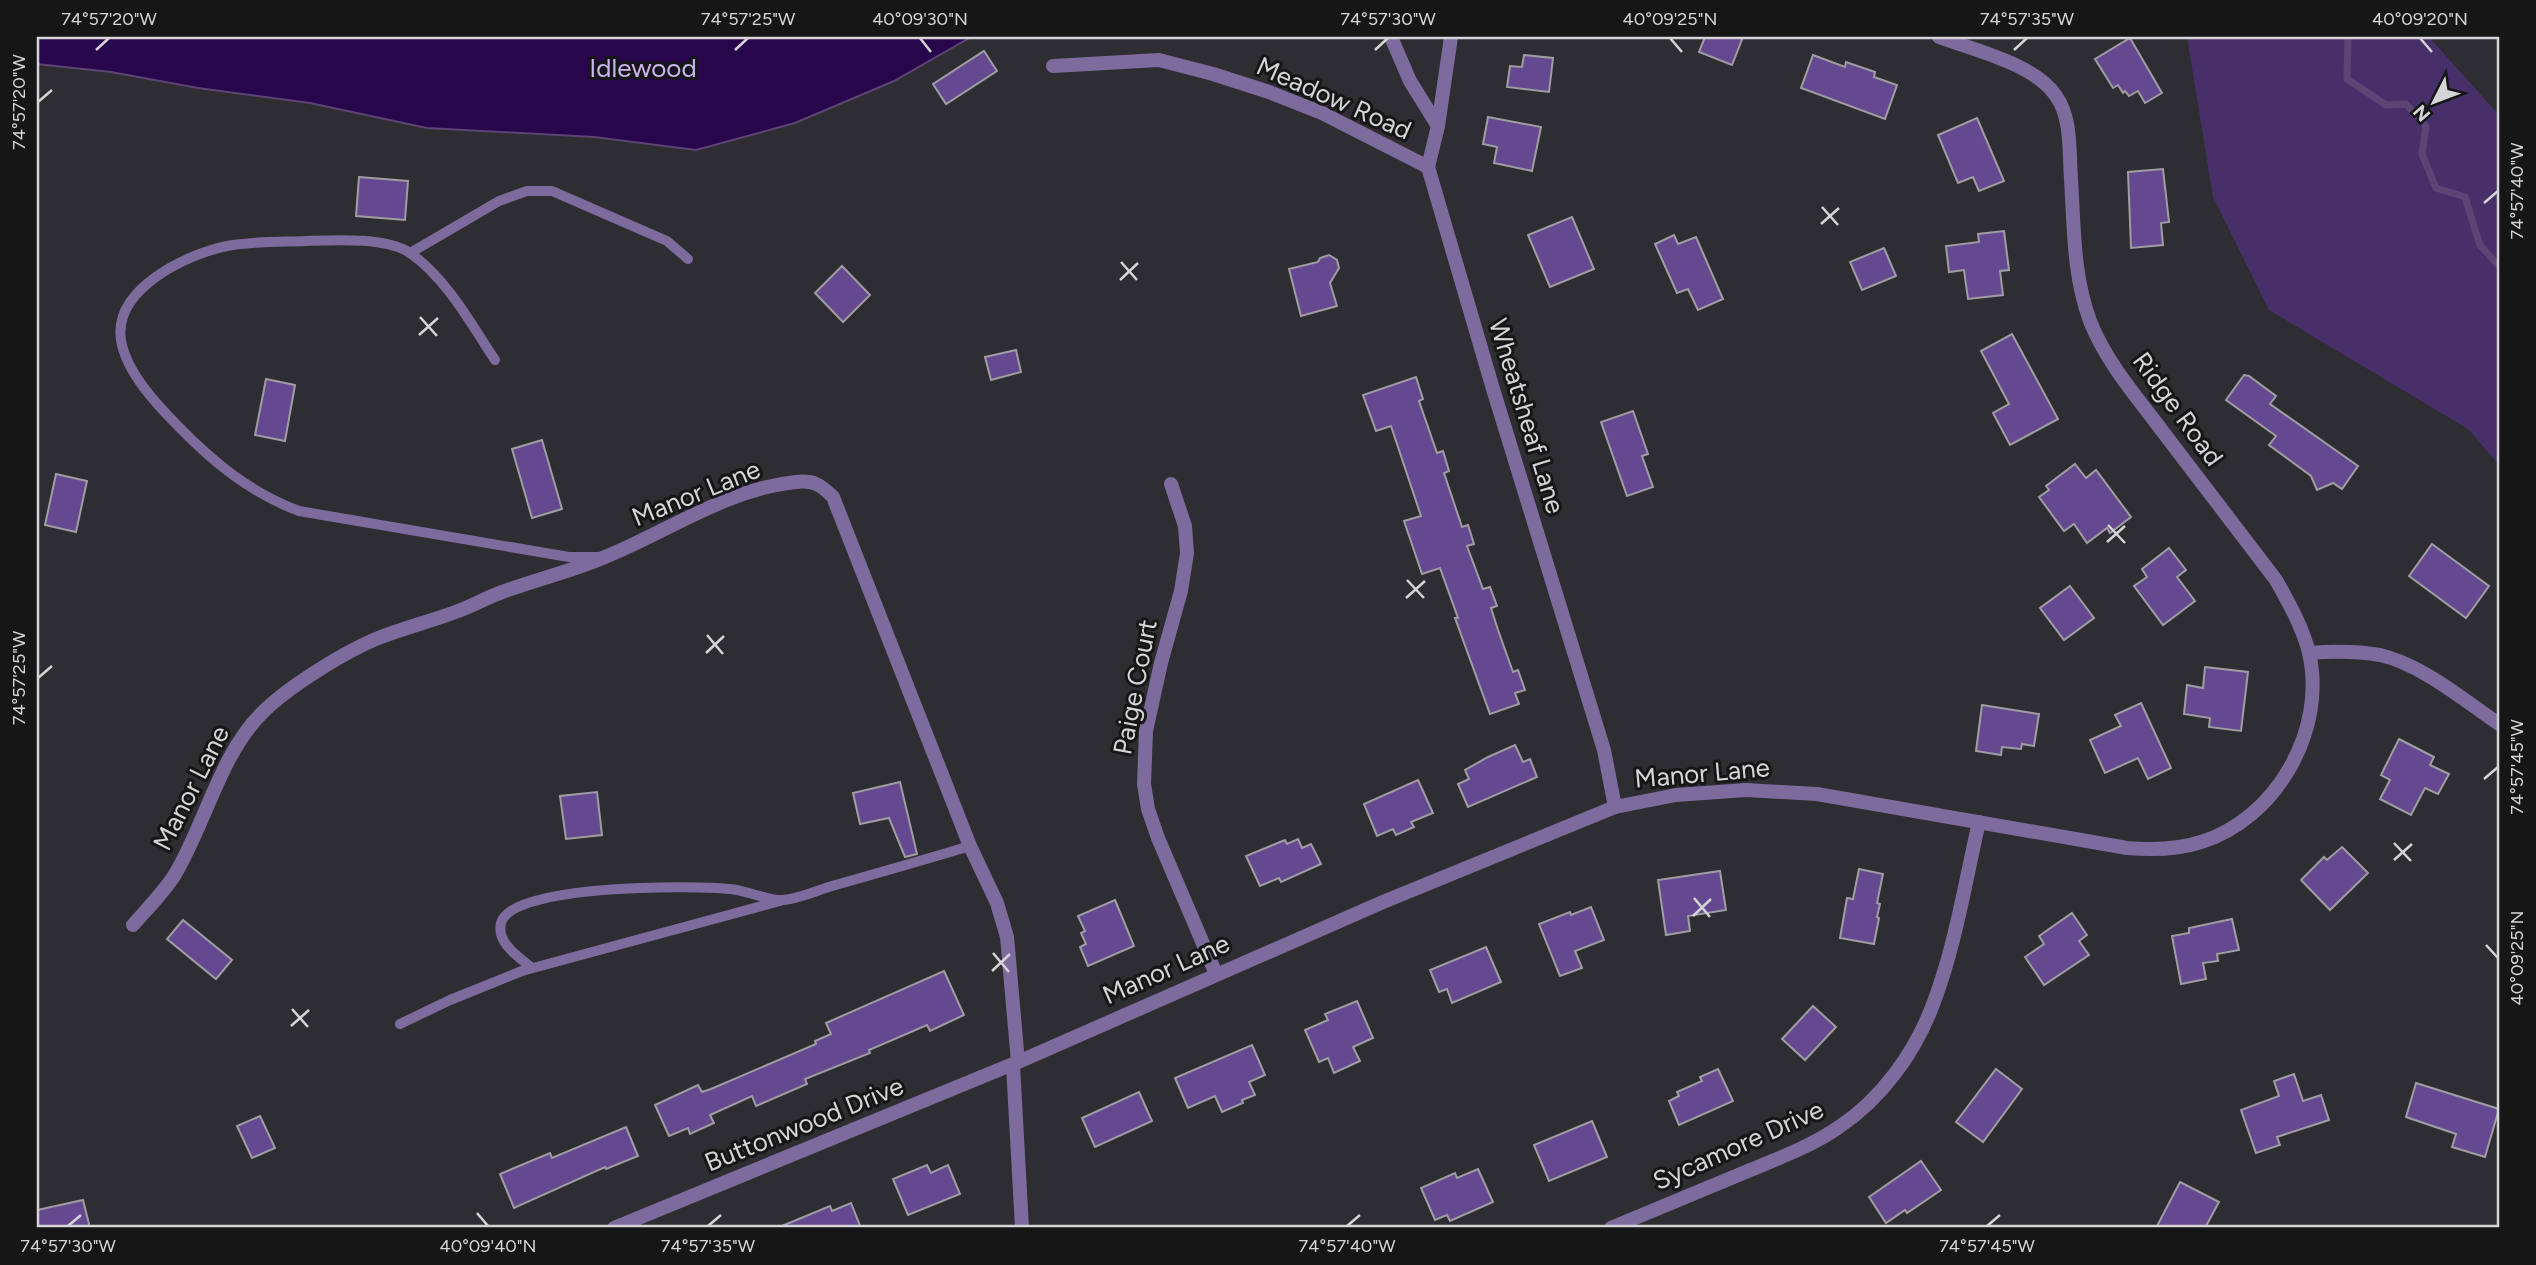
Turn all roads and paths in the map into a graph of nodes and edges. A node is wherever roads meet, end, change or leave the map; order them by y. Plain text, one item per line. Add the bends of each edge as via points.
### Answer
1 (1391, 37) edge
2 (1451, 37) edge
3 (1939, 37) edge
4 (1053, 66) dead end
5 (1438, 126) junction
6 (1428, 167) junction
7 (410, 253) junction
8 (688, 259) dead end
9 (495, 360) dead end
10 (1171, 484) dead end
11 (606, 557) junction
12 (2309, 653) junction
13 (2499, 724) edge
14 (1615, 807) junction
15 (1979, 822) junction
16 (970, 846) junction
17 (781, 901) junction
18 (133, 925) dead end
19 (532, 968) junction
20 (1216, 974) junction
21 (400, 1024) dead end
22 (1015, 1063) junction
23 (614, 1228) edge
24 (1022, 1228) edge
25 (1611, 1228) edge

1 - 5 street via 1410,81
2 - 5 street
3 - 12 street, Ridge Road via 2029,71 2058,98 2068,129 2075,256 2090,320 2127,384 2276,580
4 - 6 street, Meadow Road via 1159,60 1213,74 1322,113
5 - 6 street
6 - 14 street, Wheatsheaf Lane via 1604,750
7 - 8 lane via 499,201 527,191 552,191 667,241
7 - 9 lane via 450,293
7 - 11 lane via 379,242 318,240 228,246 194,255 150,281 131,301 121,323 127,358 138,379 207,456 275,503 299,511 569,557
10 - 20 street, Paige Court via 1185,526 1187,553 1146,731 1144,783 1158,838
11 - 16 street, Manor Lane via 689,516 748,494 794,482 820,484 832,497 855,549
11 - 18 street, Manor Lane via 378,638 278,699 243,735 174,876
12 - 13 street via 2339,651 2399,662
12 - 15 street, Manor Lane via 2311,704 2296,758 2279,784 2226,831 2177,848 2150,849
14 - 15 street, Manor Lane via 1676,795 1788,791
14 - 20 street, Manor Lane
15 - 25 street, Sycamore Drive via 1932,1008 1894,1076 1839,1128 1810,1144
16 - 17 lane
16 - 22 street, Manor Lane via 1007,937
17 - 19 lane
17 - 19 lane via 731,889 686,887 603,889 522,905 501,919 500,930 510,950
19 - 21 lane
20 - 22 street, Manor Lane
22 - 23 street, Buttonwood Drive
22 - 24 street, Manor Lane

